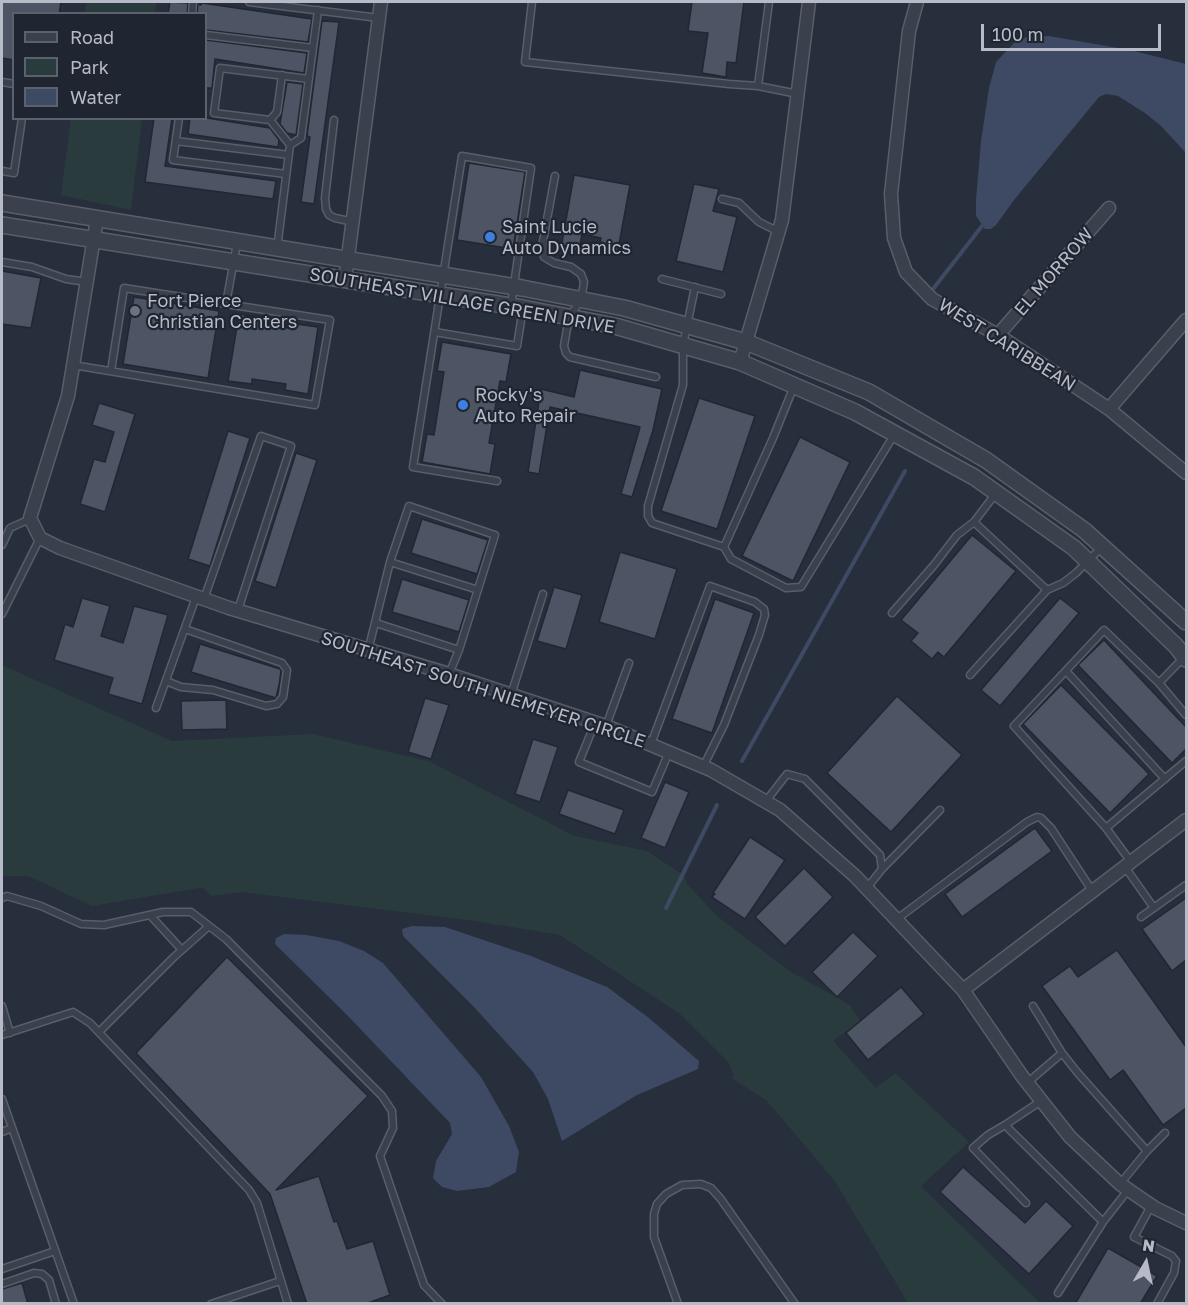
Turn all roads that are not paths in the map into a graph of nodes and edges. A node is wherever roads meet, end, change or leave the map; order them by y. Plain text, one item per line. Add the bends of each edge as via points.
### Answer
1 (249, 2) edge
2 (381, 2) edge
3 (532, 2) edge
4 (769, 2) edge
5 (809, 2) edge
6 (917, 2) edge
7 (318, 10) junction
8 (379, 18) junction
9 (207, 35) edge
10 (313, 48) junction
11 (282, 75) junction
12 (309, 79) junction
13 (758, 86) junction
14 (798, 94) junction
15 (22, 120) edge
16 (178, 120) edge
17 (270, 120) junction
18 (334, 120) dead end
19 (176, 141) junction
20 (290, 145) junction
21 (289, 155) junction
22 (2, 171) edge
23 (286, 174) junction
24 (555, 176) dead end
25 (722, 199) dead end
26 (2, 203) edge
27 (1109, 208) dead end
28 (97, 219) junction
29 (354, 222) junction
30 (2, 225) edge
31 (779, 232) junction
32 (94, 239) junction
33 (237, 243) junction
34 (277, 249) junction
35 (348, 261) junction
36 (2, 262) edge
37 (233, 262) junction
38 (443, 276) junction
39 (662, 279) dead end
40 (345, 280) junction
41 (87, 282) junction
42 (514, 287) junction
43 (695, 287) junction
44 (721, 294) dead end
45 (441, 295) junction
46 (581, 300) junction
47 (226, 304) junction
48 (517, 307) junction
49 (569, 317) junction
50 (1186, 320) edge
51 (688, 325) junction
52 (435, 332) junction
53 (998, 335) junction
54 (746, 342) junction
55 (683, 345) junction
56 (740, 362) junction
57 (73, 365) junction
58 (111, 371) junction
59 (656, 377) dead end
60 (795, 386) junction
61 (1109, 409) junction
62 (895, 434) junction
63 (1186, 473) edge
64 (497, 481) dead end
65 (996, 493) junction
66 (30, 518) junction
67 (974, 522) junction
68 (40, 538) junction
69 (2, 545) edge
70 (724, 547) junction
71 (1102, 547) junction
72 (390, 562) junction
73 (1088, 562) junction
74 (478, 590) junction
75 (1047, 590) junction
76 (543, 594) dead end
77 (200, 597) junction
78 (238, 610) junction
79 (892, 613) dead end
80 (2, 614) edge
81 (1186, 622) edge
82 (376, 623) junction
83 (185, 629) junction
84 (459, 650) junction
85 (368, 651) junction
86 (1186, 657) edge
87 (629, 663) dead end
88 (1066, 671) junction
89 (449, 674) junction
90 (970, 675) dead end
91 (166, 681) junction
92 (1159, 683) junction
93 (511, 696) junction
94 (156, 708) dead end
95 (1186, 715) edge
96 (600, 724) junction
97 (651, 744) junction
98 (669, 752) junction
99 (1186, 761) edge
100 (703, 768) junction
101 (1165, 779) junction
102 (765, 802) junction
103 (940, 810) dead end
104 (1186, 820) edge
105 (1106, 828) junction
106 (1128, 865) junction
107 (882, 868) junction
108 (1186, 885) edge
109 (866, 888) junction
110 (1093, 892) junction
111 (2, 898) edge
112 (1155, 908) junction
113 (150, 915) junction
114 (1141, 917) dead end
115 (897, 920) junction
116 (209, 926) junction
117 (182, 950) junction
118 (963, 990) junction
119 (2, 1006) edge
120 (1033, 1006) dead end
121 (99, 1032) junction
122 (10, 1033) junction
123 (2, 1035) edge
124 (1062, 1053) junction
125 (1027, 1083) junction
126 (2, 1099) edge
127 (1041, 1101) junction
128 (1005, 1125) junction
129 (12, 1128) junction
130 (2, 1132) edge
131 (1165, 1133) dead end
132 (1147, 1151) junction
133 (1124, 1186) junction
134 (1026, 1203) dead end
135 (1152, 1205) junction
136 (1103, 1222) junction
137 (1186, 1223) edge
138 (55, 1251) junction
139 (2, 1269) edge
140 (280, 1281) junction
141 (2, 1284) edge
142 (1058, 1293) dead end
143 (56, 1304) edge
144 (74, 1304) edge
145 (211, 1304) edge
146 (288, 1304) edge
147 (442, 1304) edge
148 (678, 1304) edge
149 (795, 1304) edge
150 (1158, 1304) edge

1 - 7 lane
2 - 8 street
3 - 13 lane via 525,62
4 - 13 lane
5 - 14 street
6 - 53 street, WEST CARIBBEAN via 909,31 891,194 894,238 906,272 932,299
7 - 8 lane
7 - 10 lane
8 - 29 street
9 - 10 lane
10 - 12 lane
11 - 12 lane
11 - 17 lane via 277,112
11 - 17 lane via 220,68 214,112
12 - 20 lane via 301,138
13 - 14 lane
14 - 31 street
15 - 22 lane via 14,173
16 - 19 lane
17 - 20 lane
18 - 29 lane via 326,209 335,218
19 - 21 lane
19 - 23 lane via 173,160
20 - 21 lane
21 - 23 lane
23 - 34 lane
24 - 46 lane via 543,241 544,257 581,273
25 - 31 lane via 739,203 759,222
26 - 28 street, SOUTHEAST VILLAGE GREEN DRIVE
27 - 53 street, EL MORROW
28 - 32 street
28 - 33 street, SOUTHEAST VILLAGE GREEN DRIVE
29 - 35 street
30 - 32 street, SOUTHEAST VILLAGE GREEN DRIVE
31 - 54 street
32 - 37 street, SOUTHEAST VILLAGE GREEN DRIVE
32 - 41 street
33 - 34 street, SOUTHEAST VILLAGE GREEN DRIVE
33 - 37 lane
34 - 35 street, SOUTHEAST VILLAGE GREEN DRIVE
35 - 38 street, SOUTHEAST VILLAGE GREEN DRIVE
35 - 40 street
36 - 41 lane
37 - 40 street, SOUTHEAST VILLAGE GREEN DRIVE
37 - 47 lane
38 - 42 street, SOUTHEAST VILLAGE GREEN DRIVE
38 - 42 lane via 462,156 531,168
38 - 45 lane
39 - 43 lane
40 - 45 street, SOUTHEAST VILLAGE GREEN DRIVE
41 - 57 street
42 - 46 street, SOUTHEAST VILLAGE GREEN DRIVE
42 - 48 lane
43 - 44 lane
43 - 51 lane
45 - 48 street, SOUTHEAST VILLAGE GREEN DRIVE
45 - 52 lane
46 - 49 lane
46 - 51 street, SOUTHEAST VILLAGE GREEN DRIVE
47 - 58 lane via 124,288
47 - 58 lane via 330,320 315,405
48 - 49 street, SOUTHEAST VILLAGE GREEN DRIVE
48 - 52 lane via 517,346
49 - 55 street, SOUTHEAST VILLAGE GREEN DRIVE
49 - 59 lane via 564,346 570,357
50 - 61 street
51 - 54 street, SOUTHEAST VILLAGE GREEN DRIVE
51 - 55 lane
52 - 64 lane via 413,467
53 - 61 street, WEST CARIBBEAN
54 - 56 street
54 - 71 street, SOUTHEAST VILLAGE GREEN DRIVE via 879,398 986,460
55 - 56 street, SOUTHEAST VILLAGE GREEN DRIVE
55 - 70 lane via 683,385 648,516 652,523
56 - 60 street, SOUTHEAST VILLAGE GREEN DRIVE
57 - 58 lane
57 - 66 street via 68,396
60 - 62 street, SOUTHEAST VILLAGE GREEN DRIVE
60 - 70 lane
61 - 63 street, WEST CARIBBEAN
62 - 65 street, SOUTHEAST VILLAGE GREEN DRIVE via 975,477
62 - 70 lane via 801,587 786,588 731,559
65 - 67 lane
65 - 73 street, SOUTHEAST VILLAGE GREEN DRIVE
66 - 68 street
66 - 69 lane via 10,528
67 - 75 lane
67 - 79 lane via 957,535
68 - 77 street, SOUTHEAST SOUTH NIEMEYER CIRCLE
68 - 80 lane
71 - 73 lane
71 - 81 street, SOUTHEAST VILLAGE GREEN DRIVE
72 - 74 lane
72 - 74 lane via 409,506 495,535
72 - 82 lane
73 - 75 lane via 1063,583
73 - 86 street, SOUTHEAST VILLAGE GREEN DRIVE
74 - 84 lane
75 - 90 lane
76 - 93 lane
77 - 78 street, SOUTHEAST SOUTH NIEMEYER CIRCLE
77 - 78 lane via 261,436 271,439 291,446
77 - 83 lane
78 - 85 street, SOUTHEAST SOUTH NIEMEYER CIRCLE
82 - 84 lane
82 - 85 lane
83 - 91 lane
83 - 91 lane via 282,663 287,670 283,697 277,704 267,706
84 - 89 lane
85 - 89 street, SOUTHEAST SOUTH NIEMEYER CIRCLE
86 - 92 lane
87 - 96 lane
88 - 92 lane via 1104,630
88 - 101 lane
88 - 105 lane via 1014,726
89 - 93 street, SOUTHEAST SOUTH NIEMEYER CIRCLE
91 - 94 lane
92 - 95 lane
93 - 96 street, SOUTHEAST SOUTH NIEMEYER CIRCLE
96 - 97 street, SOUTHEAST SOUTH NIEMEYER CIRCLE
96 - 98 lane via 579,762 652,792
97 - 98 street, SOUTHEAST SOUTH NIEMEYER CIRCLE
97 - 100 lane via 710,586 755,602 765,615 759,635
98 - 100 street, SOUTHEAST SOUTH NIEMEYER CIRCLE
99 - 101 lane
100 - 102 street, SOUTHEAST SOUTH NIEMEYER CIRCLE
101 - 105 lane
102 - 107 lane via 786,774 805,779 880,855
102 - 109 street, SOUTHEAST SOUTH NIEMEYER CIRCLE via 780,810
103 - 107 lane
104 - 106 street
105 - 106 lane
106 - 110 street
106 - 112 lane
107 - 109 lane
108 - 112 lane
109 - 115 street, SOUTHEAST SOUTH NIEMEYER CIRCLE
110 - 115 lane via 1051,828 1037,817
110 - 118 street
111 - 113 lane via 41,906 81,924 104,925
112 - 114 lane
113 - 116 lane via 191,912
113 - 117 lane
115 - 118 street, SOUTHEAST SOUTH NIEMEYER CIRCLE
116 - 117 lane
116 - 147 lane via 382,1096 392,1111 393,1128 380,1156 424,1285
117 - 121 lane
118 - 125 street, SOUTHEAST SOUTH NIEMEYER CIRCLE
119 - 122 lane
120 - 124 lane
121 - 122 lane via 73,1012
121 - 140 lane via 249,1190 257,1203
122 - 123 lane
124 - 125 lane
124 - 132 lane
125 - 127 street, SOUTHEAST SOUTH NIEMEYER CIRCLE
126 - 129 lane
127 - 128 lane
127 - 133 street, SOUTHEAST SOUTH NIEMEYER CIRCLE via 1070,1137
128 - 134 lane via 973,1148
128 - 136 lane
129 - 130 lane
129 - 138 lane
131 - 132 lane
132 - 133 lane
133 - 135 street, SOUTHEAST SOUTH NIEMEYER CIRCLE
133 - 136 lane
135 - 137 street, SOUTHEAST SOUTH NIEMEYER CIRCLE
135 - 150 lane via 1134,1237 1176,1261
136 - 142 lane
138 - 139 lane
138 - 144 lane
140 - 145 lane
140 - 146 lane
141 - 143 lane via 34,1272 42,1274 49,1280
148 - 149 lane via 653,1227 657,1204 666,1194 691,1184 711,1188 720,1198

